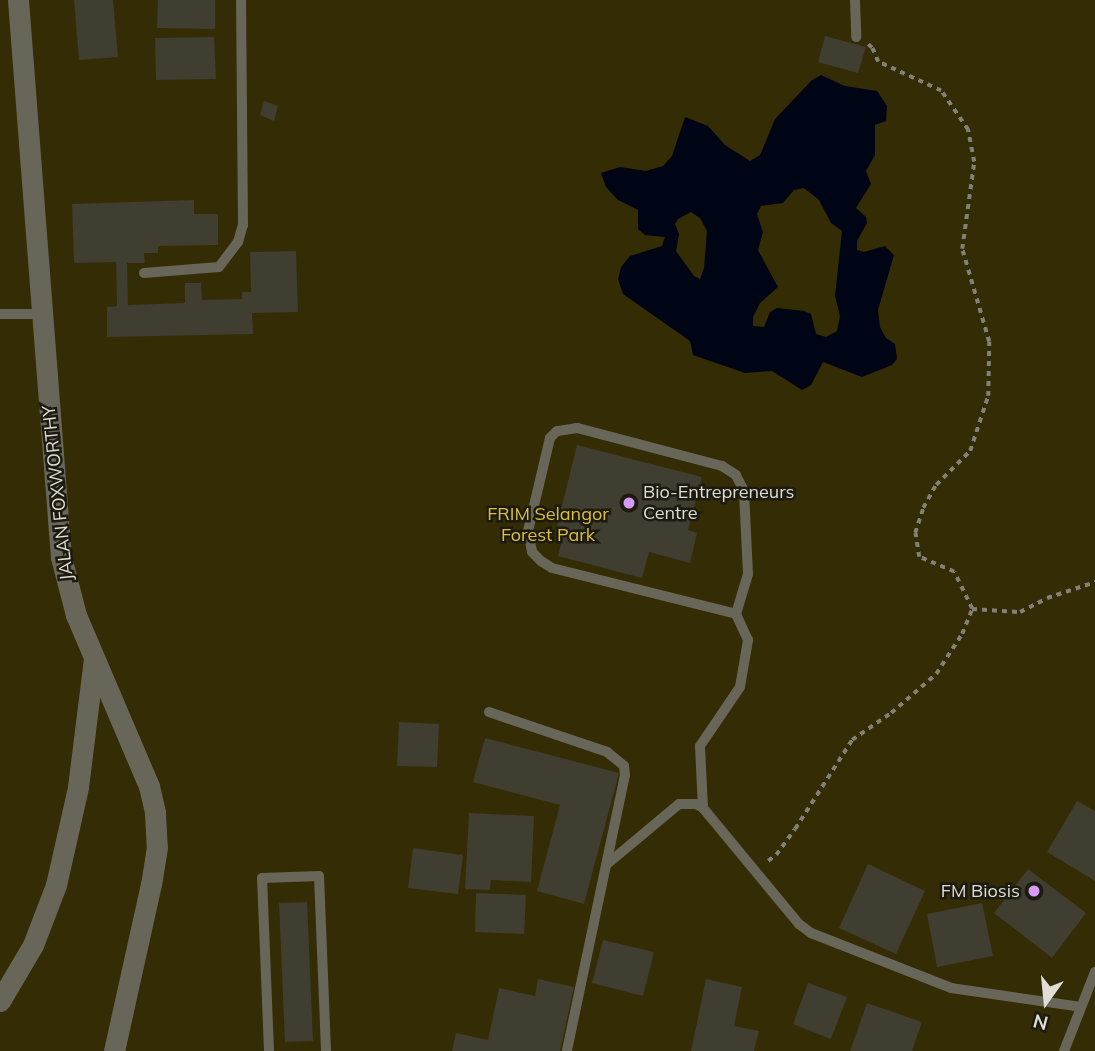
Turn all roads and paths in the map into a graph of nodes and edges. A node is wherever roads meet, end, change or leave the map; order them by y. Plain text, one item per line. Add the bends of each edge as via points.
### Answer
1 (18, 0) edge
2 (241, 0) edge
3 (855, 0) edge
4 (856, 37) joint
5 (144, 273) dead end
6 (0, 314) edge
7 (42, 314) junction
8 (1095, 582) edge
9 (972, 609) junction
10 (736, 614) junction
11 (94, 657) junction
12 (489, 712) dead end
13 (704, 808) junction
14 (606, 865) junction
15 (753, 871) junction
16 (1095, 972) edge
17 (0, 1001) edge
18 (1082, 1007) junction
19 (114, 1051) edge
20 (269, 1051) edge
21 (326, 1051) edge
22 (567, 1051) edge
23 (1064, 1051) edge

1 - 7 street, JALAN FOXWORTHY
2 - 5 lane via 243,225 238,242 219,267
3 - 4 lane
4 - 9 path via 872,48 878,62 941,91 968,130 974,162 962,250 989,342 988,396 970,451 936,485 915,533 919,557 954,572
6 - 7 lane
7 - 11 street, JALAN FOXWORTHY via 61,558 76,615
8 - 9 path via 1020,612
9 - 15 path via 936,674 852,740 776,855
10 - 10 lane via 748,574 747,506 736,475 722,466 577,428 557,431 550,438 528,531 532,552 541,561 552,568
10 - 13 lane via 748,640 740,687 700,746
11 - 17 street via 78,787 56,885 33,945
11 - 19 street, JALAN FOXWORTHY via 149,786 157,847
12 - 14 lane via 607,752 624,766
13 - 14 lane via 680,804
13 - 15 lane
14 - 22 lane
15 - 18 lane via 799,924 823,939 951,988
16 - 18 lane
18 - 23 lane
20 - 21 lane via 262,878 319,876

